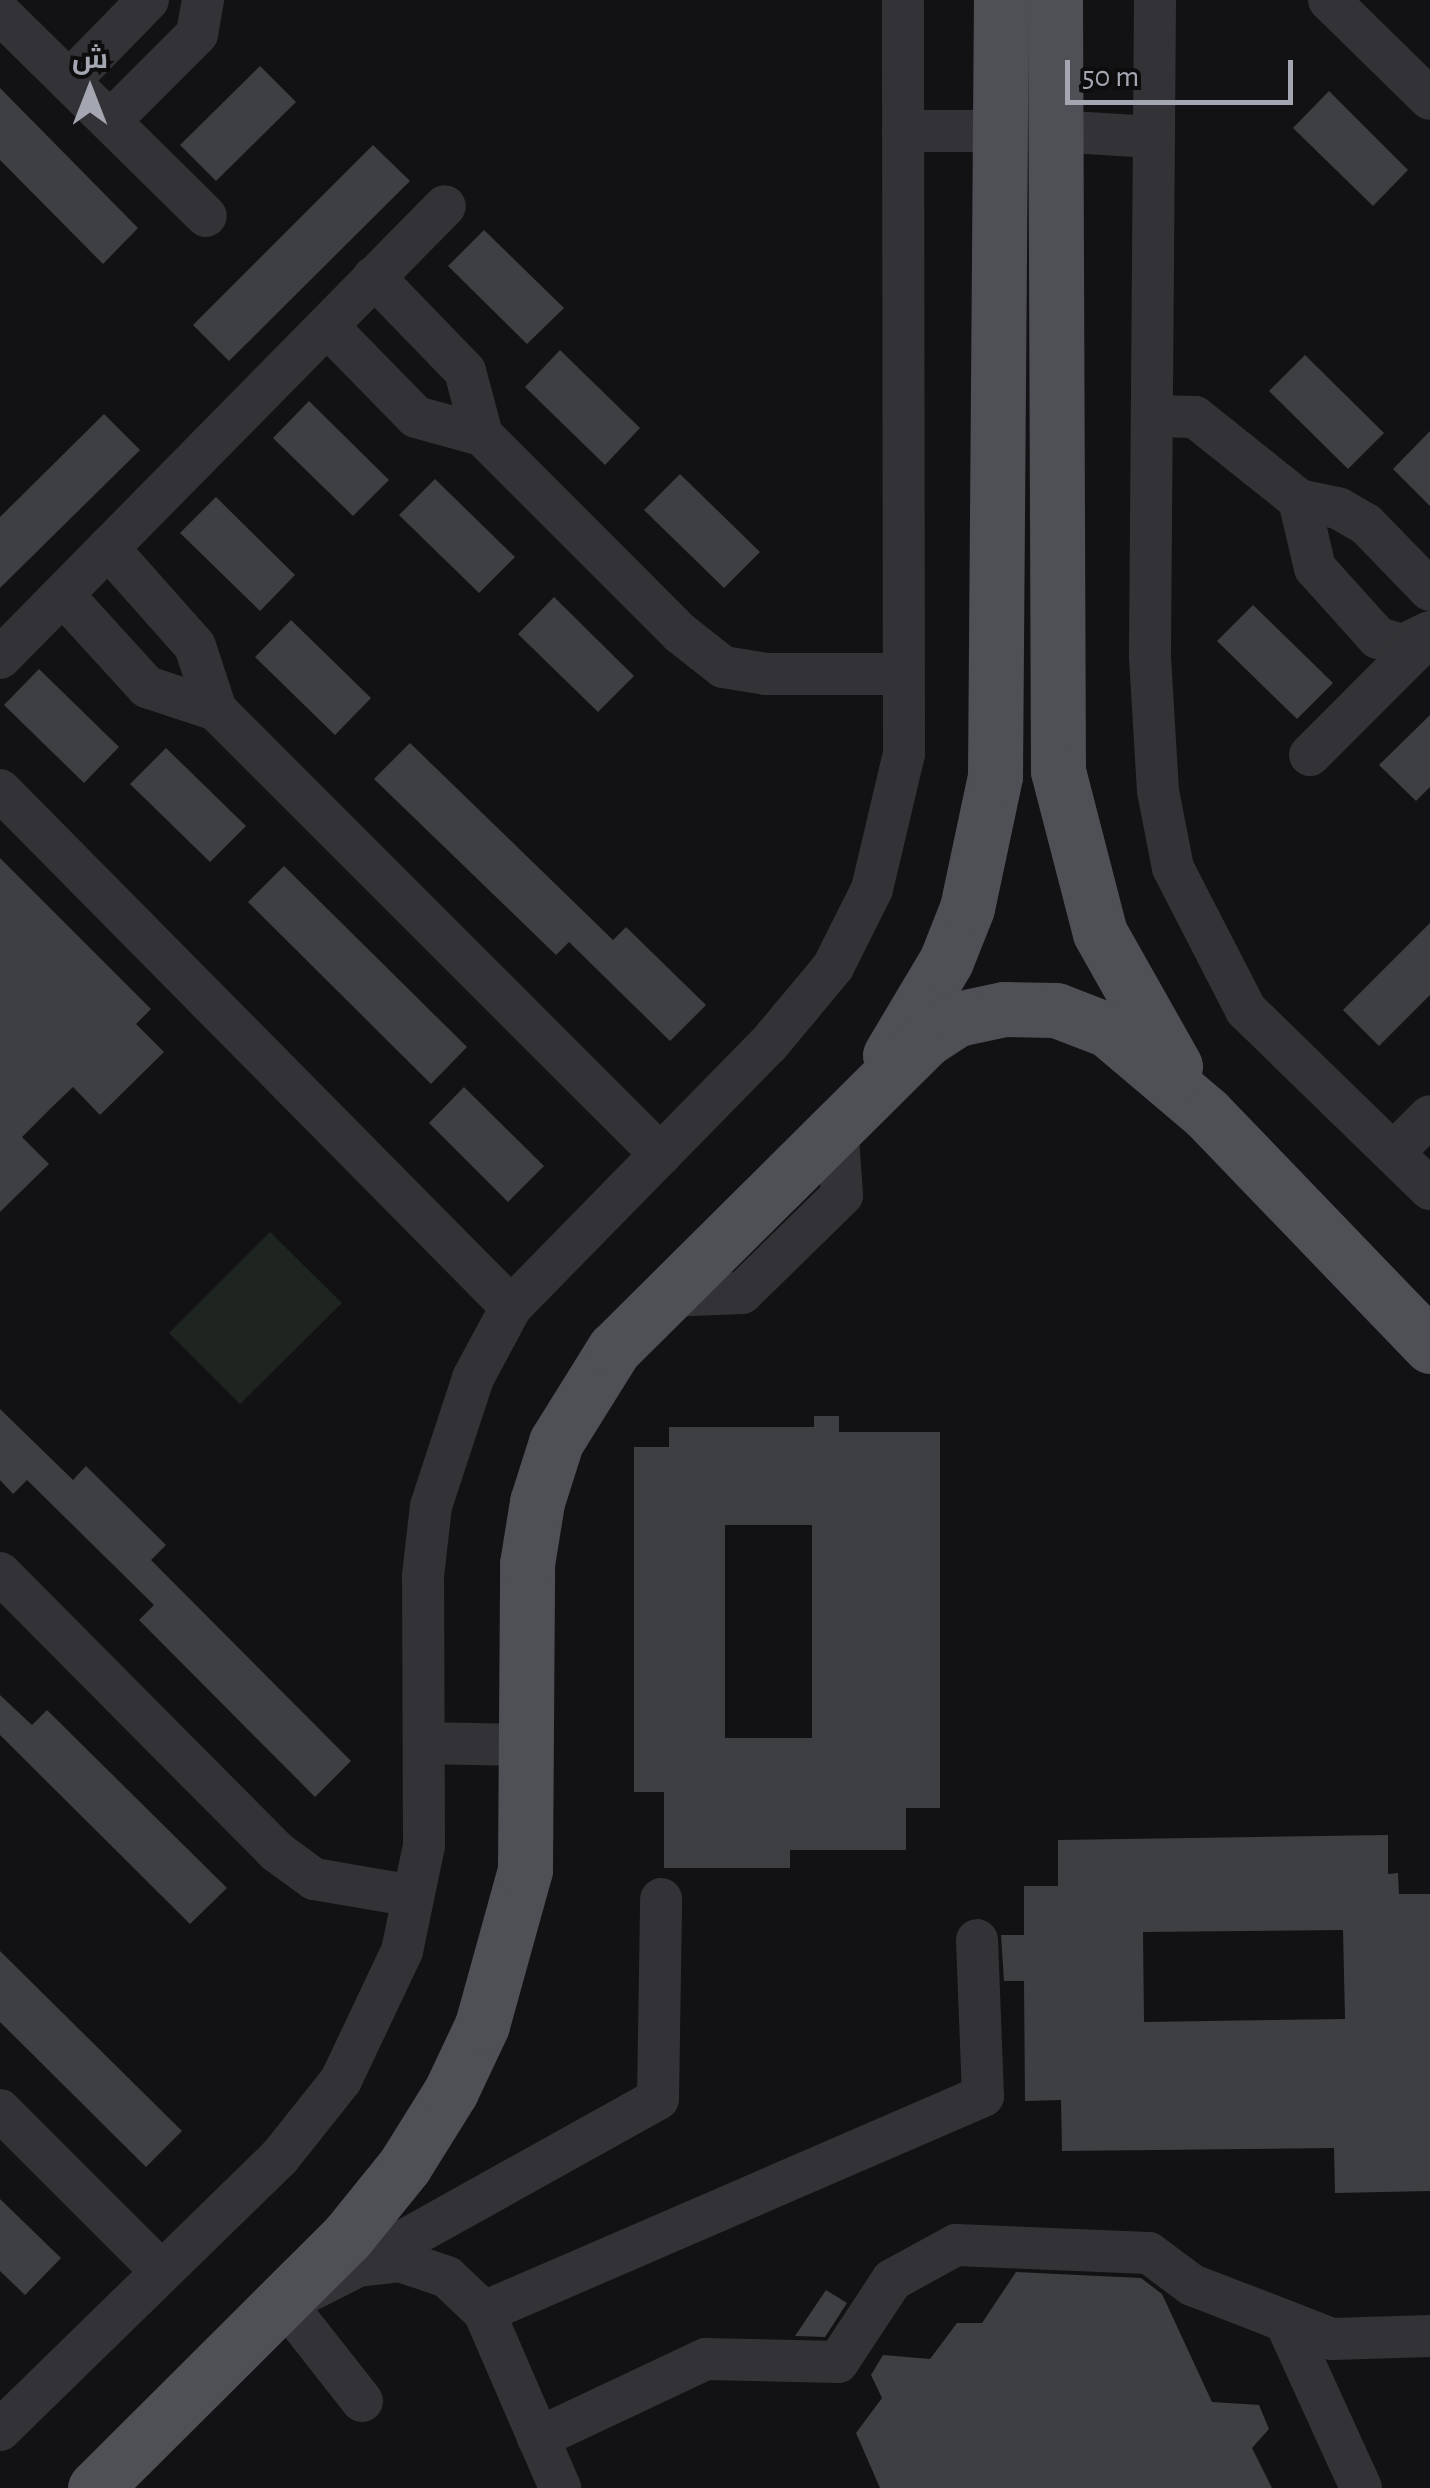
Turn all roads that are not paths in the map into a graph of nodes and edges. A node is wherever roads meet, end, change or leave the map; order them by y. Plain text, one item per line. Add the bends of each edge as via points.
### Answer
1 (148, 0) edge
2 (203, 0) edge
3 (903, 0) edge
4 (1001, 0) edge
5 (1054, 0) edge
6 (1156, 0) edge
7 (1329, 0) edge
8 (0, 13) edge
9 (70, 81) junction
10 (1430, 99) edge
11 (110, 121) junction
12 (1028, 130) junction
13 (903, 131) junction
14 (1152, 136) junction
15 (445, 206) dead end
16 (206, 216) dead end
17 (374, 278) junction
18 (326, 326) junction
19 (1154, 416) junction
20 (482, 435) junction
21 (1299, 500) junction
22 (108, 548) junction
23 (1430, 590) edge
24 (62, 595) junction
25 (1429, 634) edge
26 (0, 658) edge
27 (901, 674) junction
28 (216, 710) junction
29 (1310, 755) dead end
30 (0, 790) edge
31 (853, 1107) junction
32 (1207, 1114) junction
33 (1430, 1116) edge
34 (1394, 1151) junction
35 (661, 1154) junction
36 (1430, 1189) edge
37 (511, 1307) junction
38 (1430, 1346) edge
39 (0, 1572) edge
40 (424, 1744) junction
41 (526, 1746) junction
42 (413, 1896) junction
43 (661, 1899) dead end
44 (977, 1940) dead end
45 (0, 2110) edge
46 (358, 2266) junction
47 (161, 2270) junction
48 (284, 2303) junction
49 (484, 2312) junction
50 (1286, 2321) junction
51 (1430, 2336) edge
52 (362, 2401) dead end
53 (180, 2403) junction
54 (0, 2430) edge
55 (538, 2438) junction
56 (95, 2488) edge
57 (132, 2488) edge
58 (560, 2488) edge
59 (1361, 2488) edge

1 - 9 street
2 - 11 street via 197,34
3 - 13 street
4 - 12 main road
5 - 12 main road
6 - 14 street
7 - 10 street
8 - 9 street
9 - 11 street
11 - 16 street
12 - 13 street
12 - 14 street
12 - 31 main road via 994,776 983,848 946,962
12 - 32 main road via 1058,771 1100,933 1148,1027
13 - 27 street
14 - 19 street
15 - 17 street
17 - 18 street
17 - 20 street via 465,372
18 - 20 street via 416,417
18 - 22 street
19 - 21 street via 1196,417
19 - 34 street via 1150,657 1158,791 1173,868 1246,1010 1309,1078
20 - 27 street via 680,633 723,667 766,674
21 - 23 street via 1338,508 1366,524
21 - 25 street via 1315,568 1378,638 1403,645
22 - 24 street
22 - 28 street via 194,646
24 - 26 street
24 - 28 street via 147,687
25 - 29 street
27 - 35 street via 904,754 872,889 857,920 833,967 768,1046
28 - 35 street
30 - 37 street
31 - 32 main road via 957,1019 1004,1009 1056,1010 1108,1030
31 - 41 main road via 614,1349 556,1442 536,1502 528,1564
32 - 38 main road
33 - 34 street
34 - 36 street
35 - 37 street
37 - 40 street via 452,1428 431,1506 423,1576
39 - 42 street via 277,1852 314,1879
40 - 41 street
40 - 42 street via 424,1846
41 - 48 main road via 525,1870 482,2025 451,2092 405,2165
42 - 47 street via 402,1951 341,2080 280,2158
43 - 46 street via 658,2098
44 - 49 street via 983,2096
45 - 47 street
46 - 48 street
46 - 49 street via 400,2262 446,2276
47 - 54 street
48 - 52 street
48 - 53 main road
49 - 55 street
50 - 51 street via 1332,2340
50 - 55 street via 1192,2285 1149,2253 956,2245 892,2280 838,2362 706,2359
50 - 59 street
53 - 56 main road
53 - 57 street
55 - 58 street

